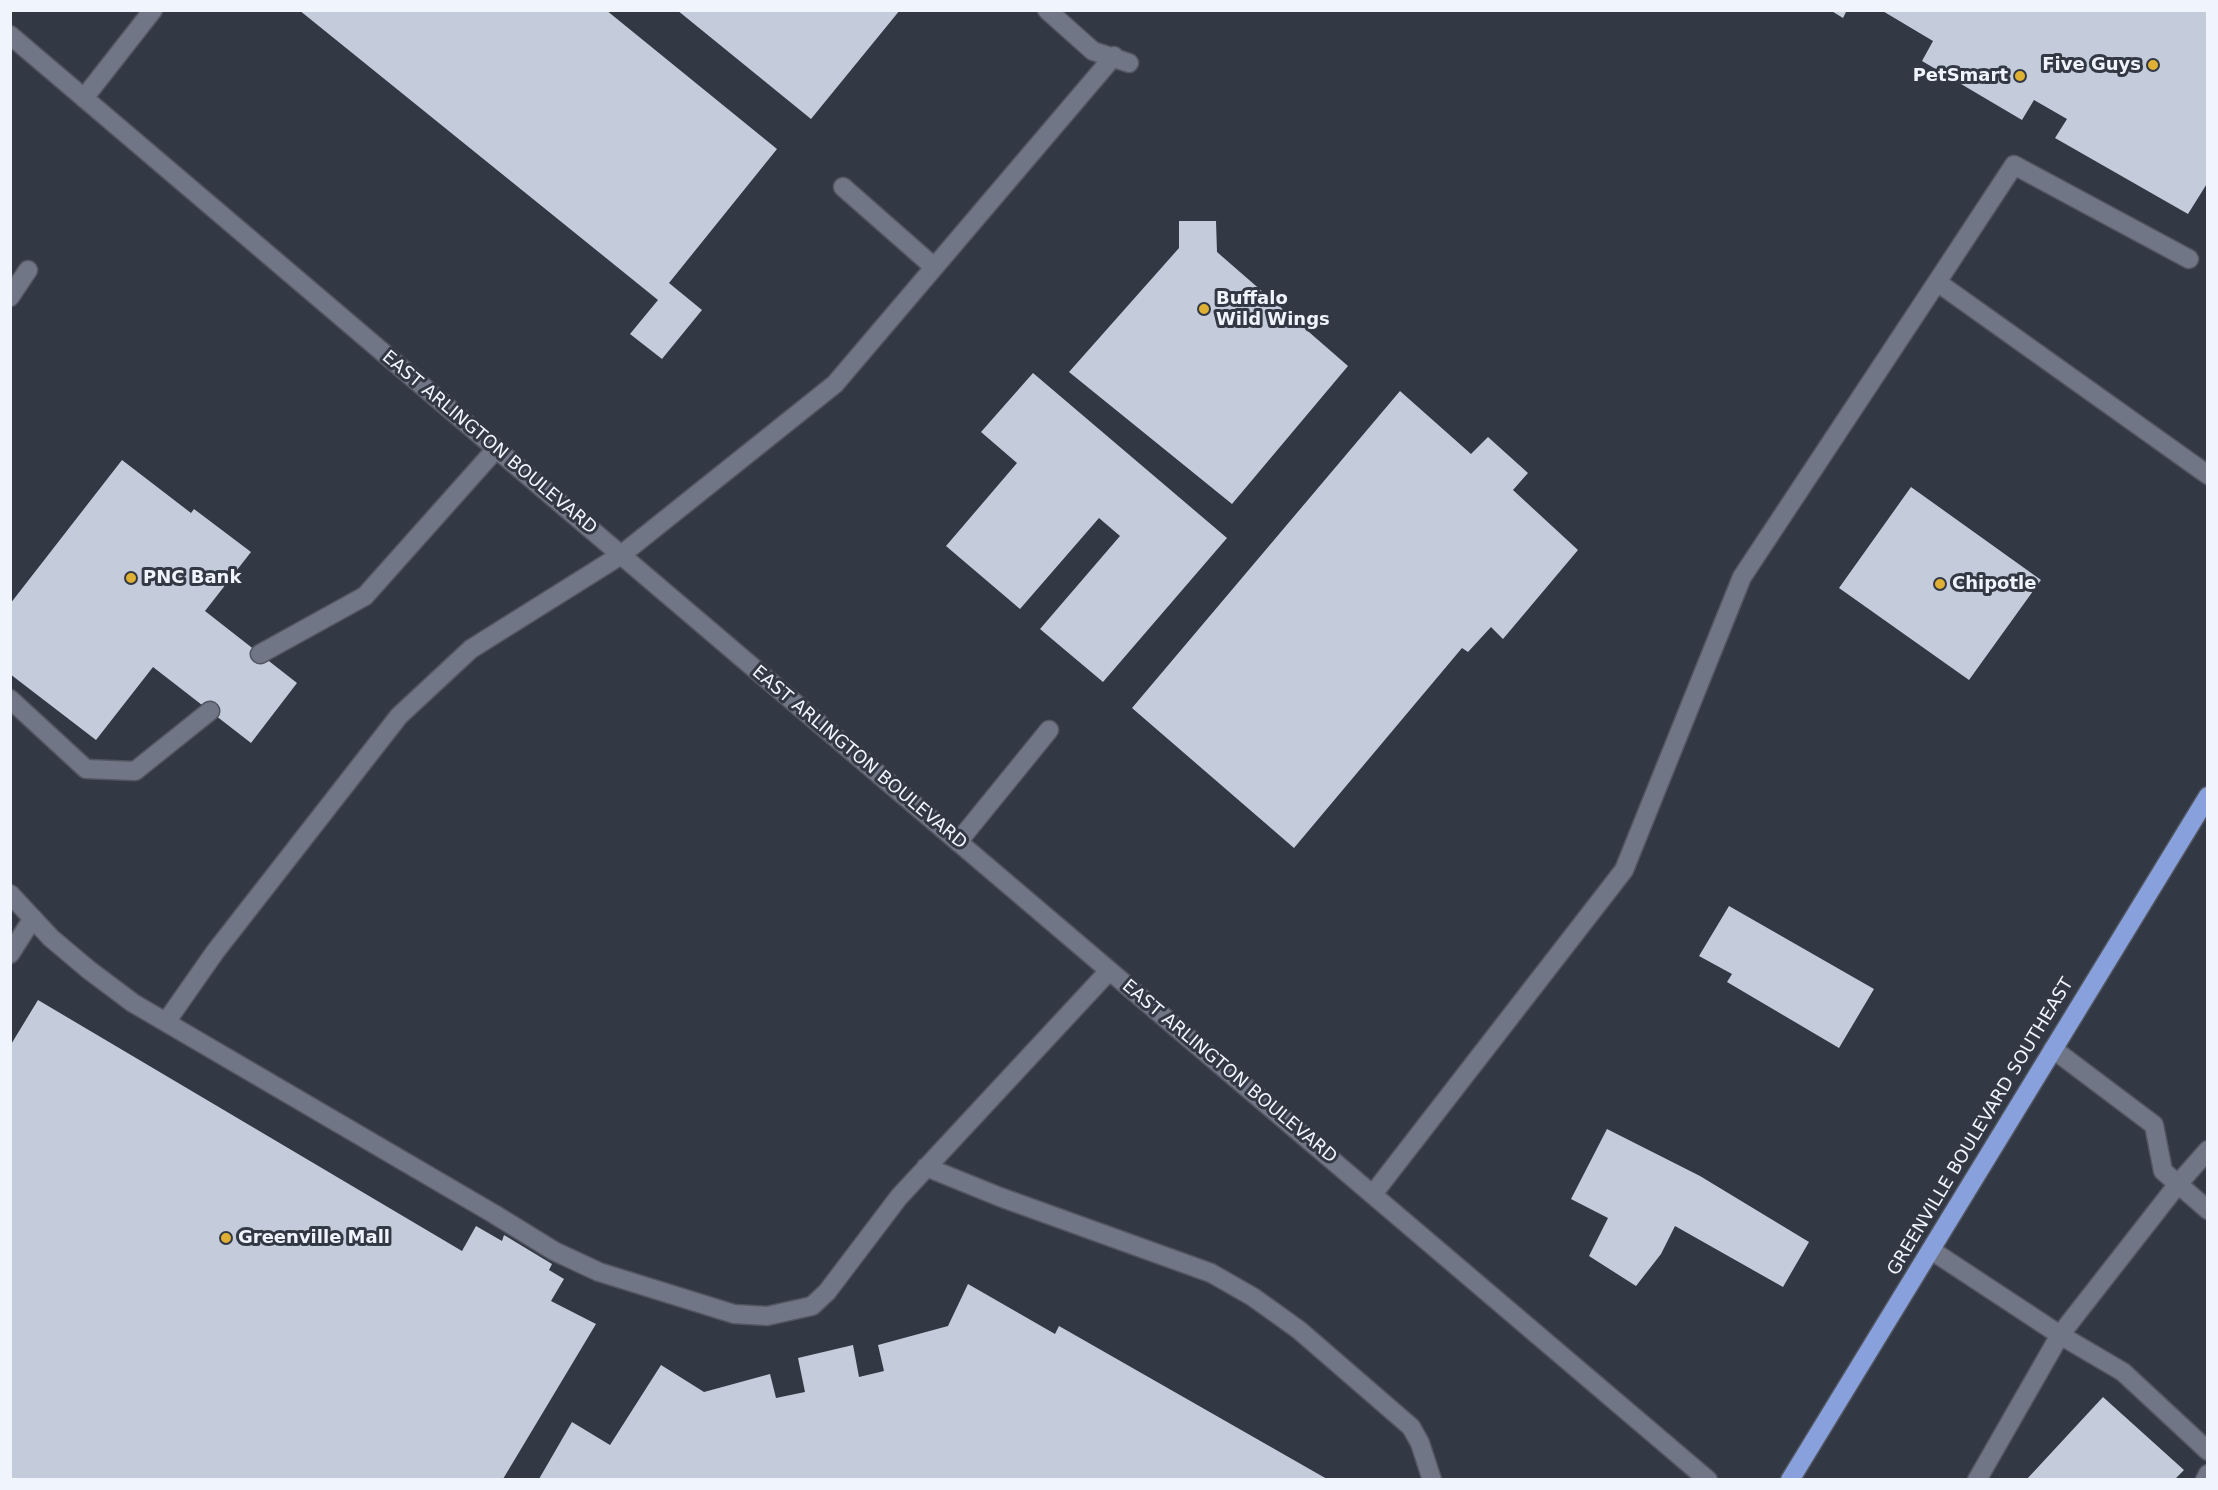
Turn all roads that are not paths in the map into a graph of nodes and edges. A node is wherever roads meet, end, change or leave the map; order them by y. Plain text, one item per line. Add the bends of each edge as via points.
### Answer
1 (153, 10) edge
2 (1047, 10) edge
3 (10, 35) edge
4 (84, 98) junction
5 (843, 187) dead end
6 (2190, 259) dead end
7 (934, 267) junction
8 (28, 270) dead end
9 (1937, 282) junction
10 (10, 297) edge
11 (496, 449) junction
12 (2208, 475) edge
13 (621, 555) junction
14 (260, 654) dead end
15 (10, 699) edge
16 (210, 711) dead end
17 (1049, 730) dead end
18 (2208, 796) edge
19 (958, 842) junction
20 (10, 894) edge
21 (33, 918) junction
22 (10, 954) edge
23 (1109, 971) junction
24 (166, 1022) junction
25 (2053, 1049) junction
26 (2208, 1150) edge
27 (926, 1167) junction
28 (2178, 1184) junction
29 (1373, 1194) junction
30 (2208, 1210) edge
31 (1931, 1250) junction
32 (2060, 1335) junction
33 (2208, 1451) edge
34 (2208, 1474) edge
35 (1432, 1479) edge
36 (1708, 1479) edge
37 (1790, 1479) edge
38 (1977, 1479) edge
39 (2205, 1479) edge

1 - 4 main road
2 - 7 main road via 1093,51 1122,60
3 - 4 main road, EAST ARLINGTON BOULEVARD
4 - 11 main road, EAST ARLINGTON BOULEVARD
5 - 7 main road
6 - 9 main road via 2014,165
7 - 13 main road via 835,384
8 - 10 main road
9 - 12 main road
9 - 29 main road via 1742,577 1624,870
11 - 13 main road, EAST ARLINGTON BOULEVARD
11 - 14 main road via 365,596
13 - 19 main road, EAST ARLINGTON BOULEVARD
13 - 24 main road via 471,649 399,716 215,952
15 - 16 main road via 86,769 135,771
17 - 19 main road
18 - 25 highway, GREENVILLE BOULEVARD SOUTHEAST
19 - 23 main road, EAST ARLINGTON BOULEVARD
20 - 21 main road
21 - 22 main road
21 - 24 main road via 88,970
23 - 27 main road
23 - 29 main road, EAST ARLINGTON BOULEVARD
24 - 27 main road via 554,1251 599,1272 734,1314 767,1316 812,1306
25 - 28 main road via 2154,1125 2163,1171
25 - 31 highway, GREENVILLE BOULEVARD SOUTHEAST
26 - 28 main road
27 - 35 main road via 1211,1273 1253,1297 1299,1330 1411,1427
28 - 30 main road
28 - 32 main road
29 - 36 main road, EAST ARLINGTON BOULEVARD
31 - 32 main road
31 - 37 highway, GREENVILLE BOULEVARD SOUTHEAST
32 - 33 main road via 2123,1372
32 - 38 main road
34 - 39 main road

